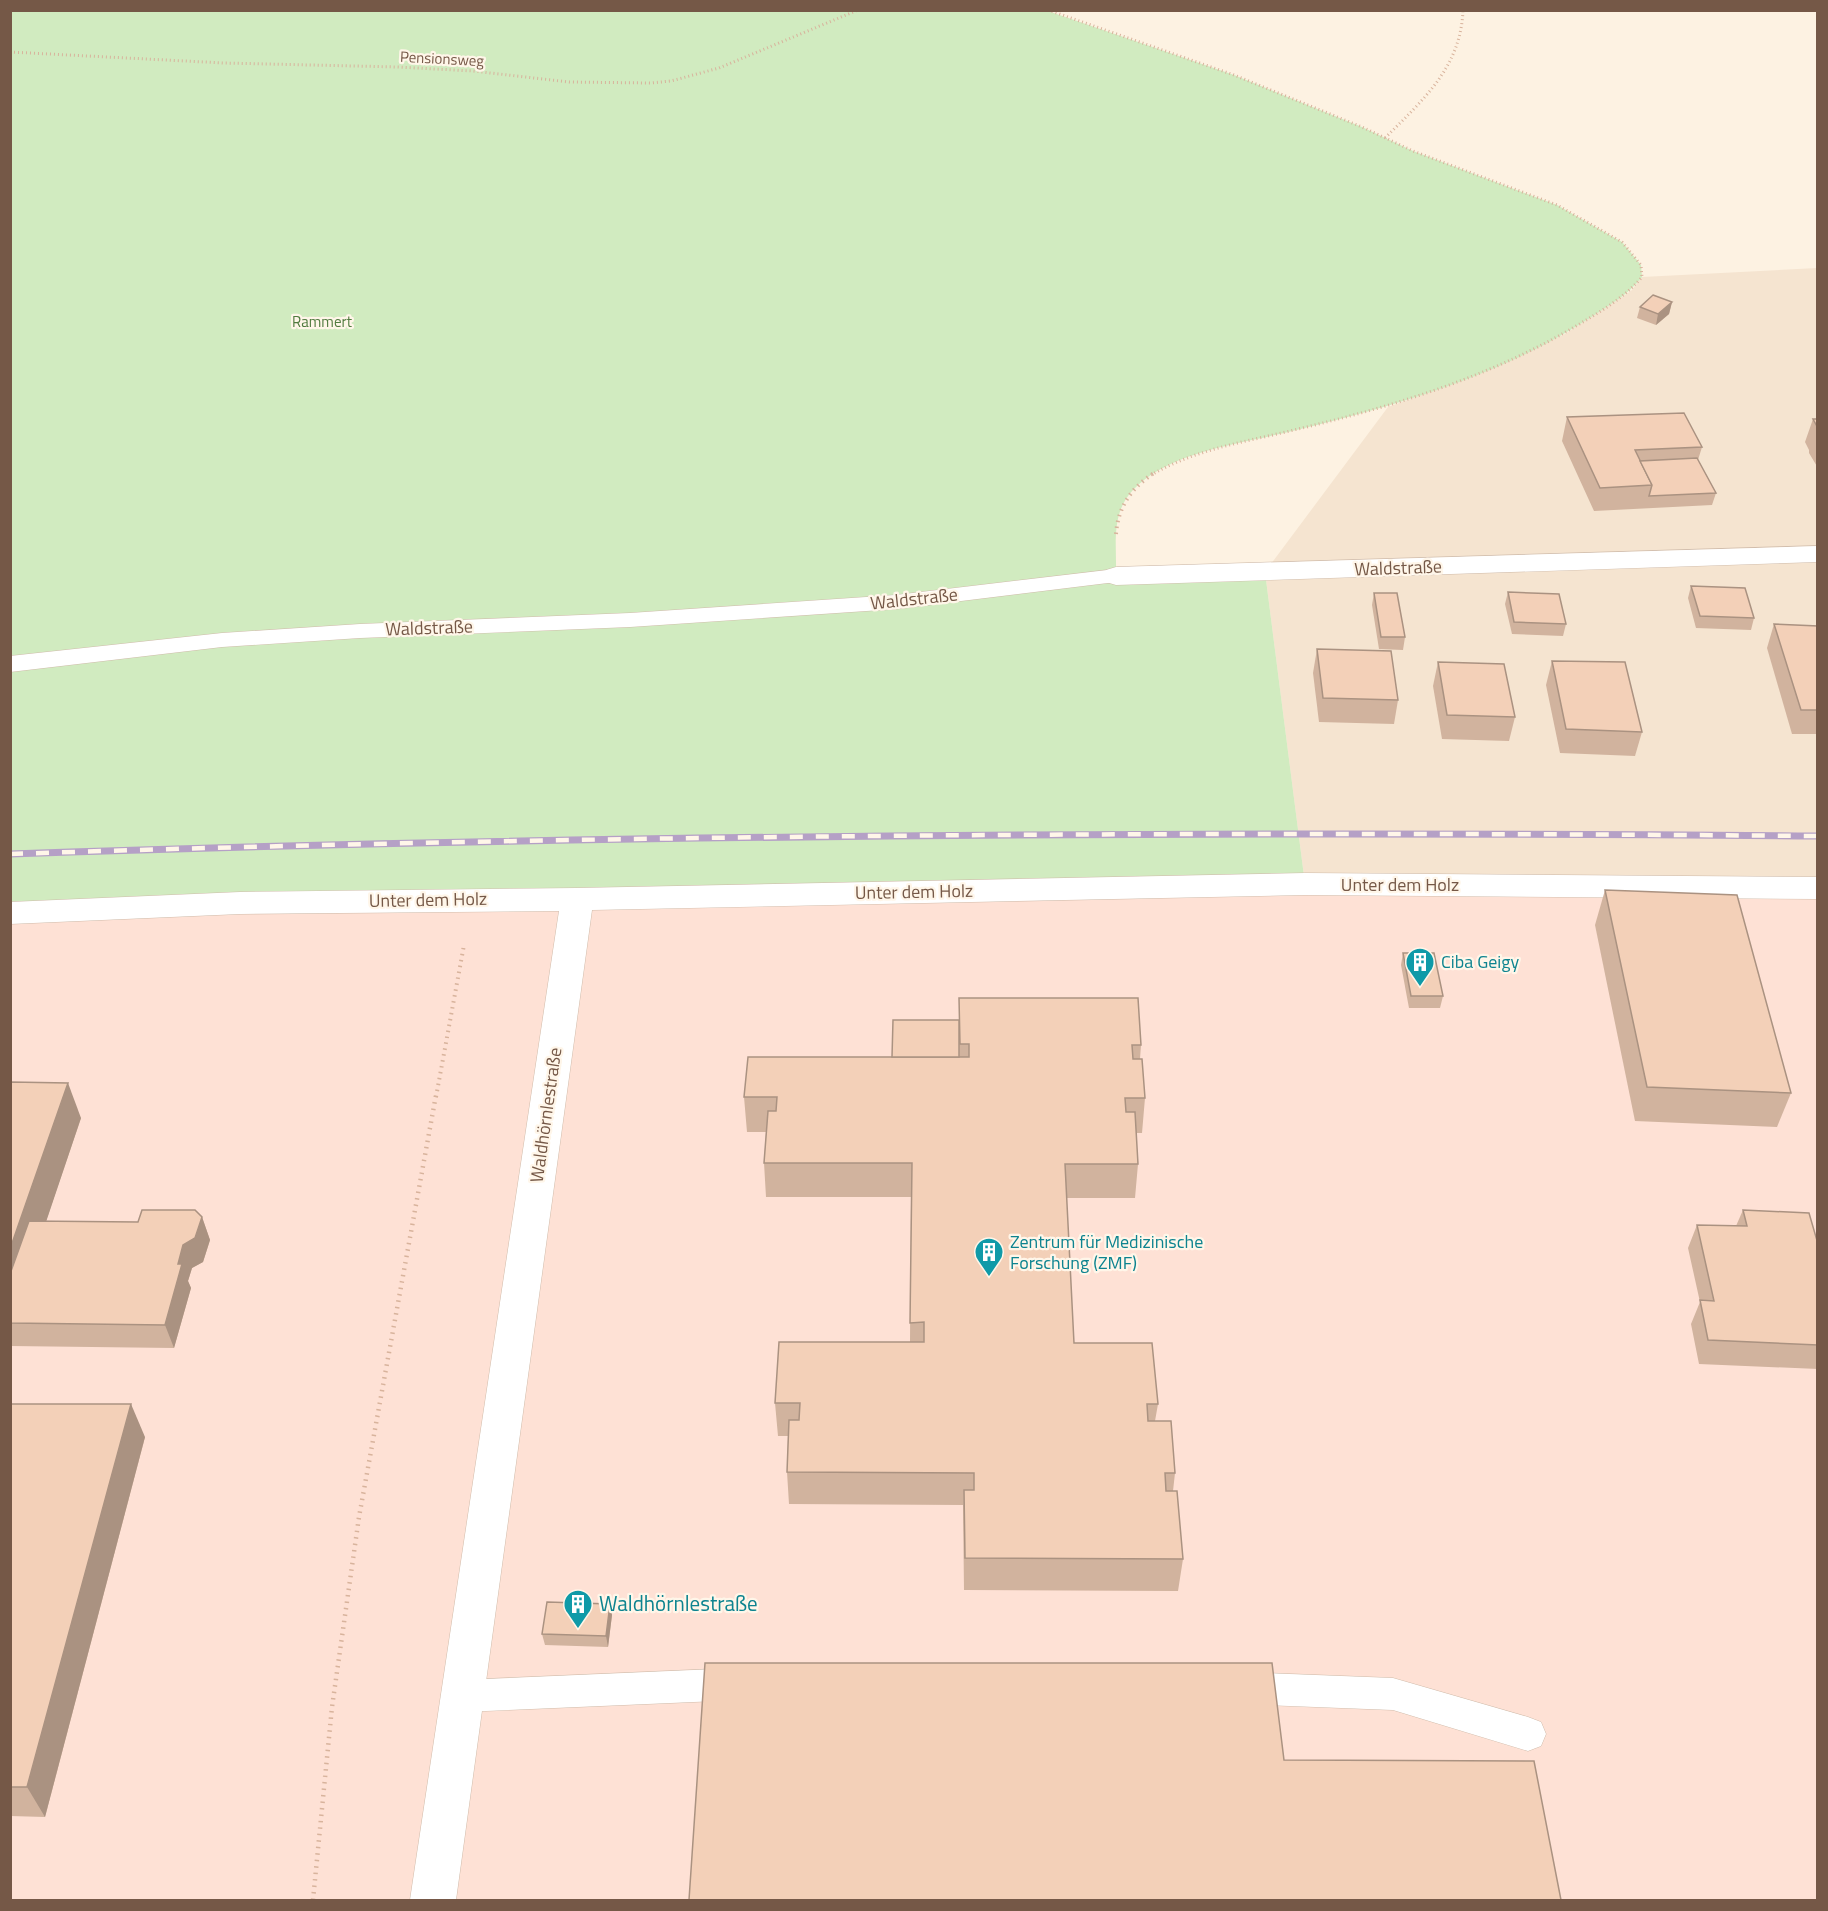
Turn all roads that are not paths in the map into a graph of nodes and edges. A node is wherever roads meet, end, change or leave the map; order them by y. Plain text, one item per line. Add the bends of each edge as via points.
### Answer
1 (1818, 554) edge
2 (1116, 576) joint
3 (10, 664) edge
4 (1818, 888) edge
5 (577, 899) junction
6 (10, 913) edge
7 (766, 1682) edge
8 (1203, 1687) edge
9 (462, 1696) junction
10 (1528, 1734) dead end
11 (433, 1900) edge

1 - 2 street, Waldstraße
2 - 3 lane, Waldstraße via 896,602 630,620 257,638
4 - 5 street, Unter dem Holz via 1305,884
5 - 6 street, Unter dem Holz via 240,903
5 - 9 street, Waldhörnlestraße
7 - 9 lane
8 - 10 lane via 1393,1694
9 - 11 street, Waldhörnlestraße

